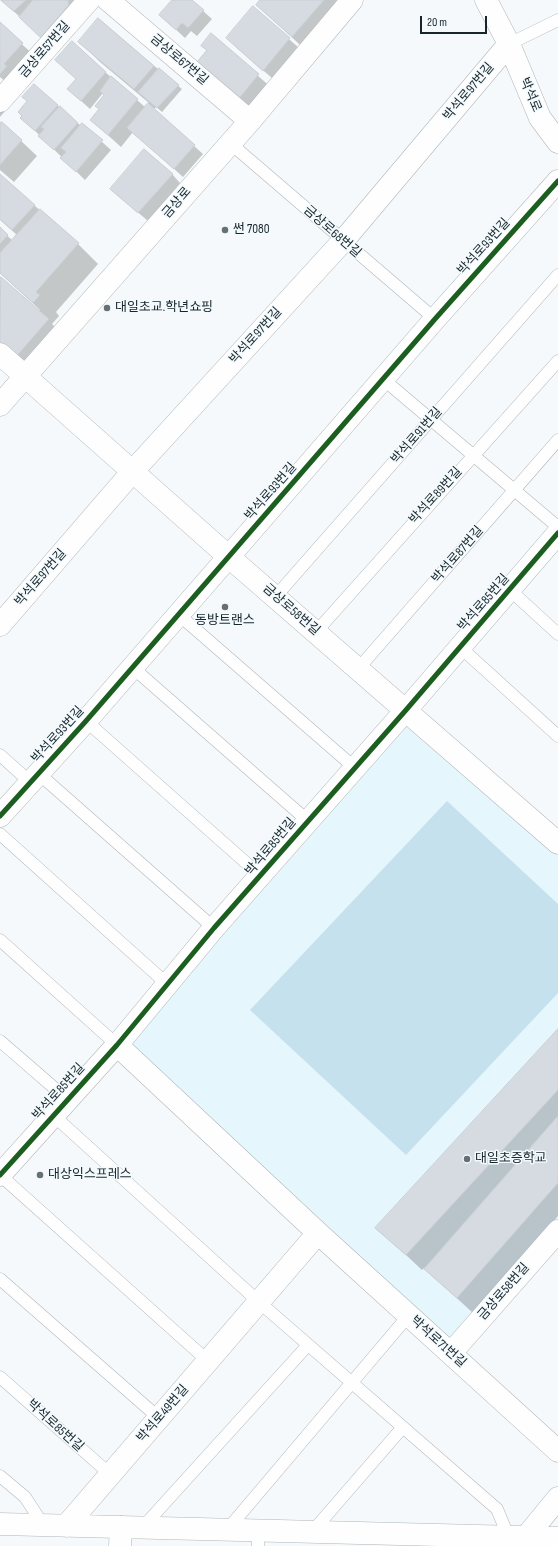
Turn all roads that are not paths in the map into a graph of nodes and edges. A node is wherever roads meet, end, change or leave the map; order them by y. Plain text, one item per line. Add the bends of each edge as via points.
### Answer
1 (89, 0) edge
2 (108, 0) edge
3 (352, 0) edge
4 (486, 0) edge
5 (558, 20) edge
6 (509, 44) junction
7 (0, 101) edge
8 (250, 121) junction
9 (558, 142) edge
10 (230, 143) junction
11 (558, 181) edge
12 (343, 241) junction
13 (558, 275) edge
14 (435, 319) junction
15 (0, 354) edge
16 (558, 361) edge
17 (25, 376) junction
18 (383, 379) junction
19 (0, 405) edge
20 (431, 420) junction
21 (558, 440) edge
22 (473, 454) junction
23 (133, 471) junction
24 (515, 490) junction
25 (558, 532) edge
26 (229, 557) junction
27 (510, 590) junction
28 (276, 596) junction
29 (178, 614) junction
30 (0, 625) edge
31 (316, 632) junction
32 (558, 634) edge
33 (460, 647) junction
34 (132, 667) junction
35 (358, 669) junction
36 (406, 710) junction
37 (86, 721) junction
38 (558, 736) edge
39 (0, 755) edge
40 (355, 768) junction
41 (34, 777) junction
42 (0, 816) edge
43 (308, 821) junction
44 (0, 834) edge
45 (558, 843) edge
46 (261, 876) junction
47 (214, 928) junction
48 (0, 940) edge
49 (166, 983) junction
50 (0, 1041) edge
51 (117, 1045) junction
52 (68, 1099) junction
53 (53, 1115) junction
54 (3, 1165) edge
55 (558, 1230) edge
56 (318, 1233) junction
57 (0, 1279) edge
58 (259, 1302) junction
59 (410, 1315) junction
60 (308, 1345) junction
61 (451, 1353) junction
62 (208, 1361) junction
63 (0, 1377) edge
64 (352, 1383) junction
65 (159, 1418) junction
66 (403, 1427) junction
67 (558, 1451) edge
68 (110, 1475) junction
69 (0, 1476) edge
70 (558, 1498) edge
71 (0, 1524) edge
72 (44, 1526) junction
73 (66, 1526) junction
74 (227, 1530) junction
75 (312, 1533) junction
76 (128, 1534) edge
77 (558, 1538) edge
78 (258, 1539) edge
79 (391, 1541) edge
80 (520, 1541) edge

1 - 7 street, 금상로57번길
2 - 8 street, 금상로67번길
3 - 8 street, 금상로
4 - 6 street, 박석로
5 - 6 lane
6 - 9 street, 박석로 via 540,118
6 - 12 street, 박석로97번길
8 - 10 street, 금상로
10 - 12 lane, 금상로68번길
10 - 17 street, 금상로
11 - 14 street, 박석로93번길
12 - 14 lane, 금상로68번길
12 - 23 street, 박석로97번길
13 - 20 lane, 박석로91번길
14 - 18 street, 박석로93번길
15 - 17 street
16 - 22 lane, 박석로89번길
17 - 19 street, 금상로
17 - 23 street, 금상로58번길
18 - 20 lane
18 - 26 street, 박석로93번길
20 - 22 lane
20 - 28 lane, 박석로91번길
21 - 24 lane, 박석로87번길
22 - 24 lane
22 - 31 lane, 박석로89번길
23 - 26 street, 금상로58번길
23 - 30 street, 박석로97번길
24 - 25 lane
24 - 35 lane, 박석로87번길
25 - 27 street, 박석로85번길
26 - 28 street, 금상로58번길
26 - 29 street, 박석로93번길
27 - 32 lane
27 - 33 street, 박석로85번길
28 - 31 street, 금상로58번길
29 - 34 street, 박석로93번길
29 - 40 lane
31 - 35 street, 금상로58번길
33 - 36 street, 박석로85번길
33 - 38 lane
34 - 37 street, 박석로93번길
34 - 43 lane
35 - 36 street, 금상로58번길
36 - 40 street, 박석로85번길
36 - 45 street, 금상로58번길
37 - 41 street, 박석로93번길
37 - 46 lane, 박석로93번길
39 - 41 lane
40 - 43 street, 박석로85번길
41 - 42 street, 박석로93번길
41 - 47 lane, 박석로93번길
43 - 46 street, 박석로85번길
44 - 49 lane
46 - 47 street, 박석로85번길
47 - 49 street, 박석로85번길
48 - 51 lane
49 - 51 street, 박석로85번길
50 - 52 lane
51 - 52 street, 박석로85번길
51 - 56 street
52 - 53 street, 박석로85번길
53 - 54 street, 박석로85번길
53 - 58 lane, 박석로85번길
54 - 62 lane, 박석로85번길
55 - 61 street, 금상로58번길
56 - 58 street, 박석로49번길
56 - 59 street, 박석로71번길
57 - 65 lane
58 - 60 lane
58 - 62 street, 박석로49번길
59 - 61 street, 박석로71번길
59 - 64 lane
60 - 64 lane
60 - 76 lane
61 - 67 street, 박석로71번길
62 - 65 street, 박석로49번길
63 - 68 lane, 박석로85번길
64 - 66 lane
64 - 74 lane
65 - 68 street, 박석로49번길
66 - 75 lane
66 - 80 lane via 497,1509
68 - 73 street, 박석로49번길
69 - 72 lane via 25,1498
70 - 80 street
71 - 72 street
72 - 73 street
73 - 76 street
74 - 76 street
74 - 78 street
75 - 78 street
75 - 79 street
77 - 80 street
79 - 80 street

